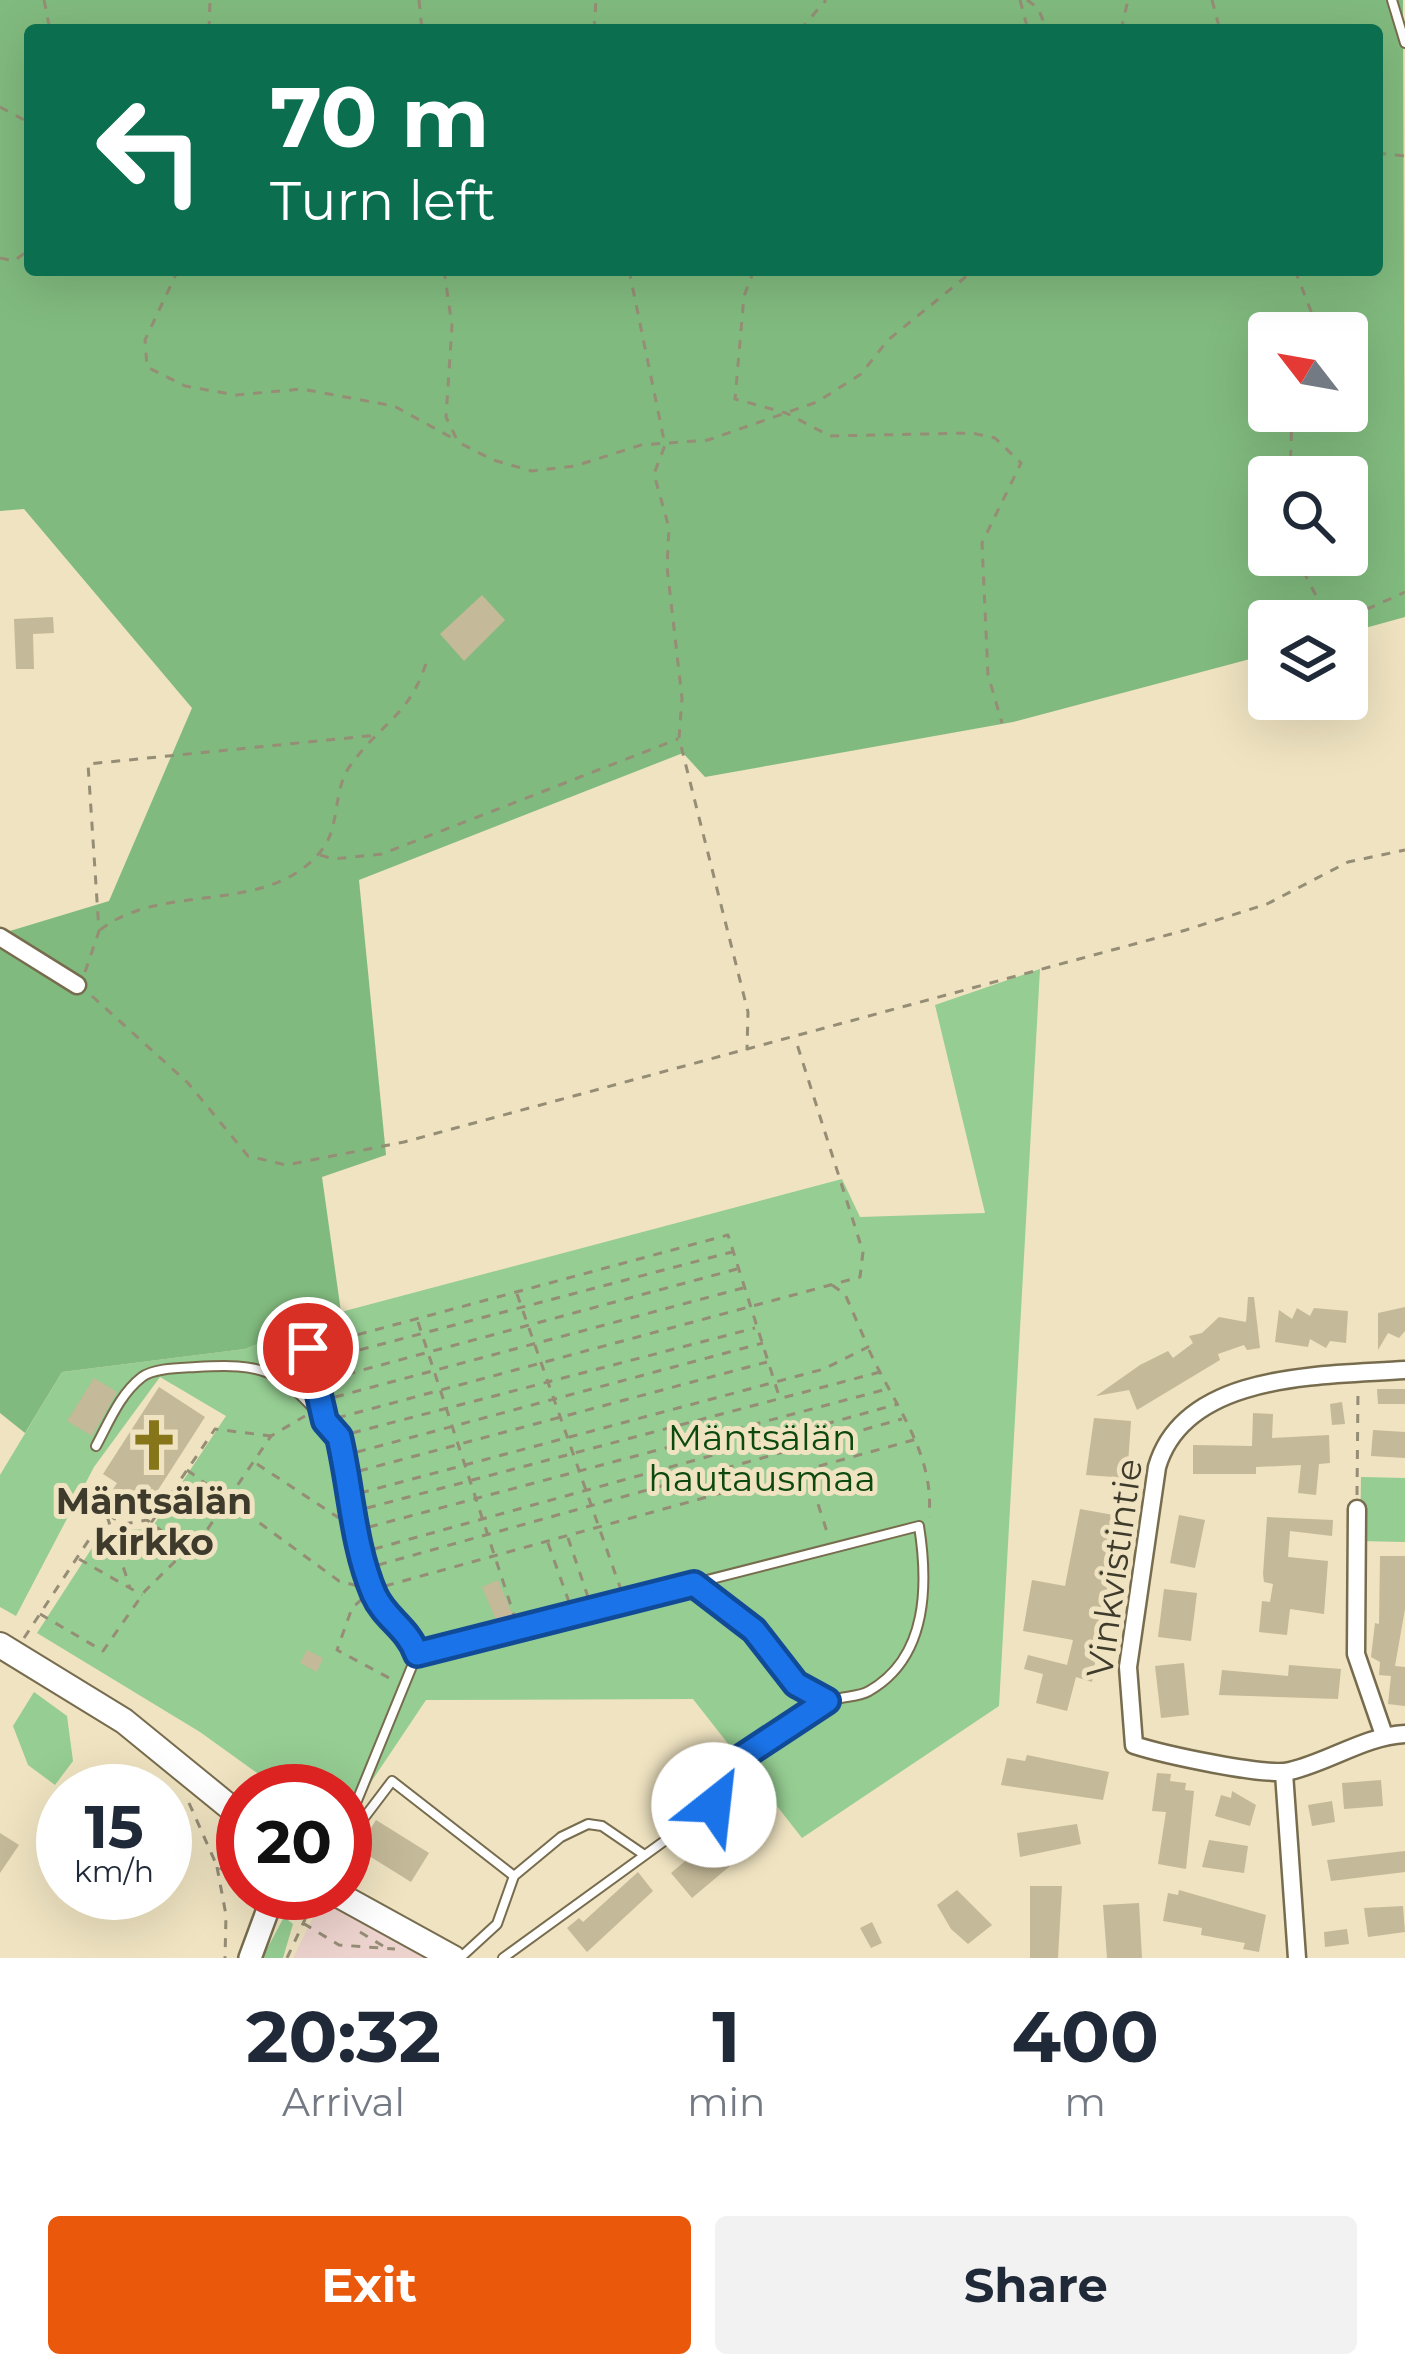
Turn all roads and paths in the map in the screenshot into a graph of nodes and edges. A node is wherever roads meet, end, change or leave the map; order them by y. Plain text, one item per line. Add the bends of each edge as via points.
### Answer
1 (826, 0) edge
2 (1027, 0) edge
3 (1392, 0) edge
4 (805, 24) edge
5 (1045, 24) edge
6 (1405, 43) edge
7 (175, 276) edge
8 (445, 276) edge
9 (630, 276) edge
10 (751, 276) edge
11 (967, 276) edge
12 (1297, 276) edge
13 (1311, 312) edge
14 (787, 413) junction
15 (458, 442) junction
16 (665, 445) junction
17 (1305, 576) edge
18 (1405, 592) edge
19 (428, 657) dead end
20 (1002, 723) dead end
21 (378, 735) junction
22 (679, 738) junction
23 (1405, 850) edge
24 (319, 855) junction
25 (99, 931) junction
26 (0, 937) edge
27 (77, 985) junction
28 (796, 1039) junction
29 (747, 1052) junction
30 (732, 1252) junction
31 (738, 1268) junction
32 (830, 1284) junction
33 (745, 1287) junction
34 (516, 1292) junction
35 (522, 1307) junction
36 (753, 1309) junction
37 (417, 1318) junction
38 (528, 1325) junction
39 (757, 1327) junction
40 (535, 1343) junction
41 (763, 1343) junction
42 (868, 1347) junction
43 (308, 1348) joint
44 (770, 1361) junction
45 (312, 1363) junction
46 (542, 1364) junction
47 (1405, 1370) edge
48 (880, 1372) junction
49 (1358, 1373) junction
50 (548, 1382) junction
51 (774, 1382) junction
52 (316, 1383) junction
53 (887, 1389) junction
54 (554, 1399) junction
55 (779, 1399) junction
56 (322, 1400) junction
57 (898, 1404) junction
58 (650, 1415) junction
59 (560, 1417) junction
60 (902, 1419) junction
61 (325, 1421) junction
62 (656, 1432) junction
63 (271, 1436) junction
64 (339, 1437) junction
65 (568, 1437) junction
66 (917, 1439) junction
67 (96, 1446) dead end
68 (573, 1454) junction
69 (343, 1456) junction
70 (256, 1463) junction
71 (464, 1465) junction
72 (807, 1469) junction
73 (188, 1470) junction
74 (346, 1474) junction
75 (469, 1481) junction
76 (350, 1496) junction
77 (230, 1498) junction
78 (1357, 1509) joint
79 (354, 1512) junction
80 (106, 1514) junction
81 (151, 1523) junction
82 (919, 1526) junction
83 (358, 1530) junction
84 (568, 1535) junction
85 (548, 1541) junction
86 (832, 1548) junction
87 (187, 1550) junction
88 (361, 1552) junction
89 (77, 1558) junction
90 (364, 1569) junction
91 (694, 1584) junction
92 (130, 1588) junction
93 (372, 1590) junction
94 (142, 1595) junction
95 (625, 1602) junction
96 (593, 1610) junction
97 (40, 1614) junction
98 (573, 1615) junction
99 (518, 1628) junction
100 (7, 1649) edge
101 (417, 1654) junction
102 (404, 1685) junction
103 (827, 1701) junction
104 (1405, 1734) edge
105 (1384, 1736) junction
106 (372, 1764) edge
107 (1284, 1773) junction
108 (216, 1796) edge
109 (372, 1807) edge
110 (192, 1811) edge
111 (644, 1855) junction
112 (216, 1864) edge
113 (514, 1876) junction
114 (372, 1913) edge
115 (226, 1920) edge
116 (264, 1920) edge
117 (303, 1920) edge
118 (301, 1923) junction
119 (364, 1947) junction
120 (408, 1950) dead end
121 (225, 1958) edge
122 (250, 1958) edge
123 (287, 1958) edge
124 (362, 1958) edge
125 (456, 1958) edge
126 (503, 1958) edge
127 (1297, 1958) edge

1 - 4 path
2 - 5 path
3 - 6 lane
7 - 15 path via 145,340 147,367 185,386 236,395 302,388 394,406
8 - 15 path via 452,326 446,417
9 - 16 path
10 - 14 path via 735,399
11 - 14 path via 888,340 861,374
12 - 13 path
14 - 16 path via 708,440
14 - 20 path via 830,436 973,433 995,438 1022,463 982,543 988,675
15 - 16 path via 532,470
16 - 22 path via 654,474 669,528
17 - 18 path via 1324,611 1350,617
19 - 21 path via 418,692
21 - 24 path via 340,779
21 - 25 path via 88,764
22 - 24 path via 382,854
22 - 29 path via 748,1012
23 - 28 path via 1348,862 1267,904 1186,930
24 - 25 path via 296,874 144,909
25 - 27 path
26 - 27 street
27 - 29 path via 188,1083 248,1156 286,1165
28 - 29 path
28 - 32 path via 863,1252 860,1277
30 - 31 path
30 - 34 path via 728,1235
30 - 35 path
31 - 33 path
31 - 38 path
32 - 36 path
32 - 42 path via 845,1294
33 - 36 path
33 - 40 path
34 - 35 path
34 - 37 path
35 - 38 path
35 - 45 path
36 - 39 path
36 - 46 path
37 - 43 path
37 - 71 path
38 - 40 path
38 - 52 path
39 - 41 path
39 - 50 path
40 - 46 path
40 - 56 path
41 - 44 path
41 - 54 path
42 - 48 path
42 - 51 path
43 - 45 lane
44 - 51 path
44 - 59 path
45 - 52 lane
46 - 50 path
46 - 61 path
47 - 49 street, Vinkvistintie
48 - 53 path
48 - 55 path
49 - 78 path
49 - 107 street, Vinkvistintie via 1253,1388 1182,1421 1164,1444 1128,1666 1134,1745
50 - 54 path
50 - 64 path
51 - 55 path
51 - 58 path
52 - 56 lane
53 - 57 path
53 - 83 path
54 - 59 path
54 - 69 path
55 - 62 path
56 - 61 lane
57 - 60 path
57 - 88 path
58 - 62 path
58 - 65 path
59 - 65 path
59 - 74 path
60 - 66 path
60 - 90 path
61 - 63 path via 302,1416
61 - 64 lane
61 - 67 lane via 273,1372 250,1364 183,1368 145,1374
62 - 68 path
63 - 70 path
63 - 73 path via 215,1429
64 - 69 lane
65 - 68 path
65 - 71 path
66 - 72 path
66 - 82 path via 932,1490 929,1519
68 - 75 path
68 - 95 path
69 - 74 lane
70 - 77 path
70 - 83 path
71 - 75 path
71 - 76 path
72 - 84 path
72 - 86 path
73 - 77 path
73 - 81 path
74 - 76 lane
75 - 79 path
75 - 99 path
76 - 79 lane
77 - 87 path
77 - 93 path via 339,1581
78 - 105 street via 1356,1654
79 - 83 lane
80 - 81 path via 124,1524
80 - 89 path
80 - 92 path
81 - 87 path
82 - 86 lane
82 - 103 lane via 928,1584 919,1626 868,1692
83 - 88 lane
84 - 85 path
84 - 96 path
85 - 93 path
85 - 98 path
86 - 91 lane
87 - 94 path
88 - 90 lane
89 - 92 path
89 - 97 path
90 - 93 lane
91 - 95 lane
91 - 103 lane via 754,1630 796,1684
92 - 94 path
93 - 101 lane via 381,1609 408,1630
93 - 102 path via 352,1609 337,1650
94 - 97 path via 103,1651
95 - 96 lane
96 - 98 lane
97 - 100 path
98 - 99 lane
99 - 101 lane
100 - 108 main road via 124,1721
101 - 102 lane
102 - 106 lane
103 - 111 lane via 753,1745 730,1765 714,1805
104 - 105 street
105 - 107 street
107 - 127 street
109 - 113 lane via 392,1781
110 - 112 path
111 - 113 lane via 588,1824
111 - 126 lane
113 - 125 lane via 497,1924
114 - 125 main road
115 - 121 path
116 - 122 street
117 - 118 path
118 - 119 path via 339,1945
118 - 123 path
119 - 120 path
119 - 124 path

